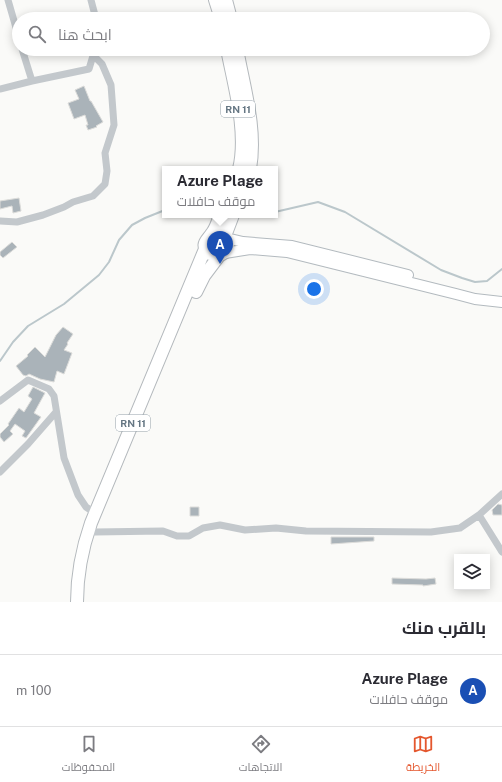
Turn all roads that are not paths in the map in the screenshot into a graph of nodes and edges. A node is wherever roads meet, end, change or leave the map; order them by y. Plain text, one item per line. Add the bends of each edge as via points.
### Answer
1 (8, 0) edge
2 (91, 0) edge
3 (215, 0) edge
4 (226, 0) edge
5 (94, 12) edge
6 (219, 12) edge
7 (229, 12) edge
8 (12, 14) edge
9 (24, 56) edge
10 (93, 56) edge
11 (97, 56) edge
12 (228, 56) edge
13 (238, 56) edge
14 (32, 81) junction
15 (0, 89) edge
16 (239, 166) edge
17 (250, 166) edge
18 (231, 218) edge
19 (0, 221) edge
20 (223, 228) edge
21 (205, 249) junction
22 (222, 254) junction
23 (502, 295) edge
24 (502, 302) edge
25 (0, 401) edge
26 (56, 412) junction
27 (0, 472) edge
28 (502, 494) edge
29 (94, 513) junction
30 (479, 515) junction
31 (95, 532) junction
32 (502, 552) edge
33 (77, 602) edge
34 (85, 602) edge

1 - 8 street
2 - 5 street
3 - 6 highway
4 - 7 highway
9 - 14 street
10 - 14 street via 89,69
11 - 19 street via 111,85 114,125 105,153 105,184 93,196 43,215 17,222
12 - 16 highway, RN 11 via 242,131
13 - 17 highway, RN 11 via 252,133
14 - 15 street
18 - 20 highway
20 - 21 highway via 206,240
20 - 22 highway via 228,244
20 - 23 main road via 242,242 292,246 458,289
21 - 22 highway via 210,254
21 - 29 highway, RN 11
22 - 24 main road via 250,249 287,252 475,299
22 - 31 highway, RN 11 via 208,269 196,291
25 - 26 street via 28,380 49,389 54,396
26 - 27 street
26 - 29 street via 64,458 78,495
28 - 30 street
29 - 33 highway, RN 11 via 81,555
30 - 31 street via 460,528 431,532 306,531 276,528 244,530 220,525 202,528 189,536 177,536 164,531
30 - 32 street
31 - 34 highway, RN 11 via 86,566

